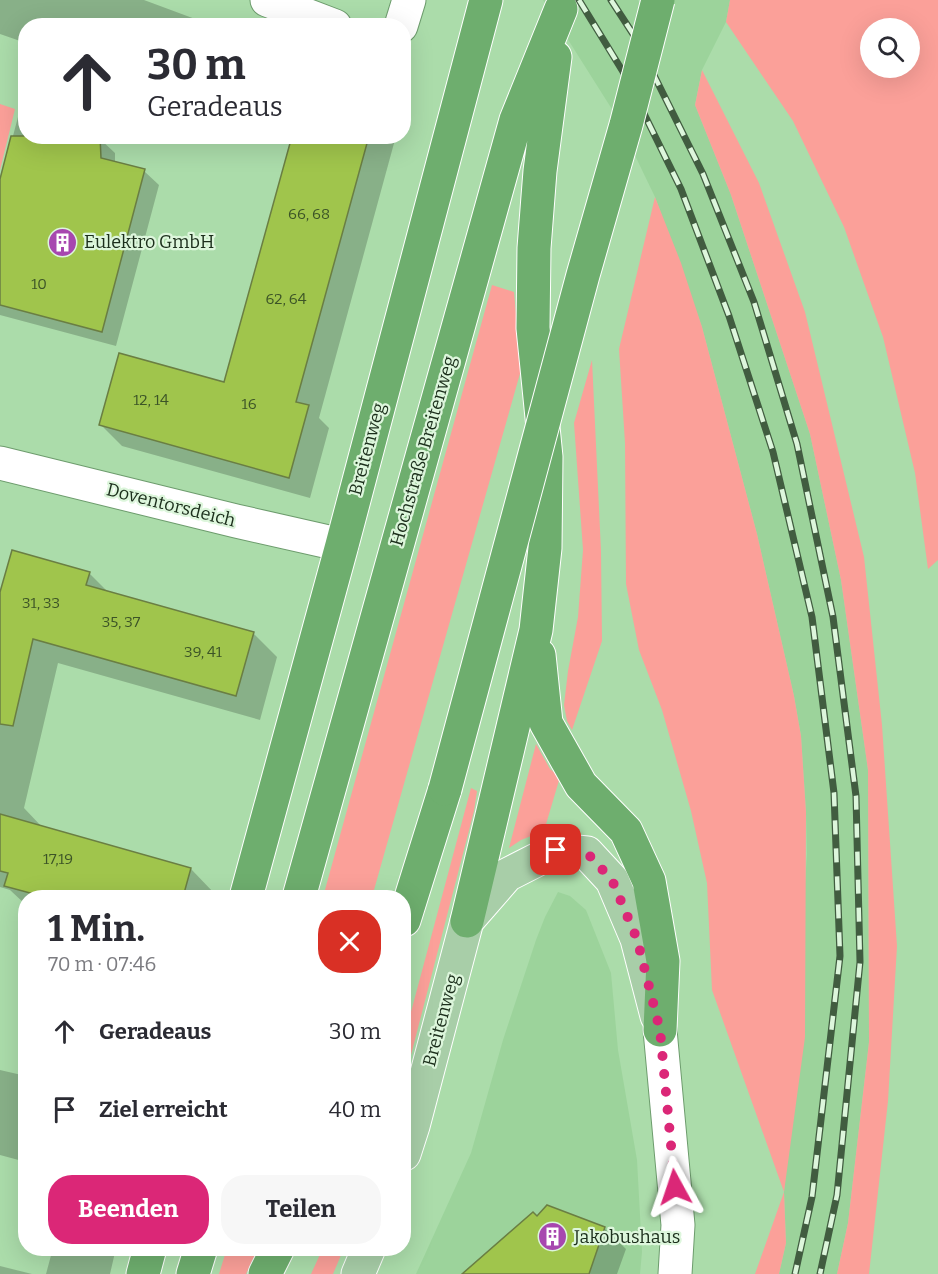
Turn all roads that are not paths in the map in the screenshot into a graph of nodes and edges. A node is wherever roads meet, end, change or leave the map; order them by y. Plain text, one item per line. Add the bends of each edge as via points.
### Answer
1 (267, 0) edge
2 (409, 0) edge
3 (486, 0) edge
4 (658, 0) edge
5 (330, 16) edge
6 (403, 18) edge
7 (0, 463) edge
8 (342, 545) junction
9 (536, 630) junction
10 (248, 890) edge
11 (301, 890) edge
12 (411, 898) edge
13 (467, 921) junction
14 (660, 1030) junction
15 (411, 1132) edge
16 (148, 1256) edge
17 (199, 1256) edge
18 (274, 1256) edge
19 (366, 1256) edge
20 (143, 1274) edge
21 (193, 1274) edge
22 (266, 1274) edge
23 (358, 1274) edge
24 (675, 1274) edge

1 - 5 street
2 - 6 street
3 - 8 highway, Breitenweg
4 - 12 highway, bridge via 445,789
7 - 8 street, Doventorsdeich
8 - 10 highway, Breitenweg
9 - 11 highway, Hochstraße Breitenweg via 545,548 546,457 533,328 534,248 561,9 516,120
9 - 13 highway
9 - 14 highway via 546,723 581,785 626,831 650,881 663,961
13 - 14 main road via 507,874 556,850 587,853 612,880 637,939
13 - 15 main road, Breitenweg
14 - 24 street via 678,1225
16 - 20 highway
17 - 21 highway
18 - 22 highway
19 - 23 main road

